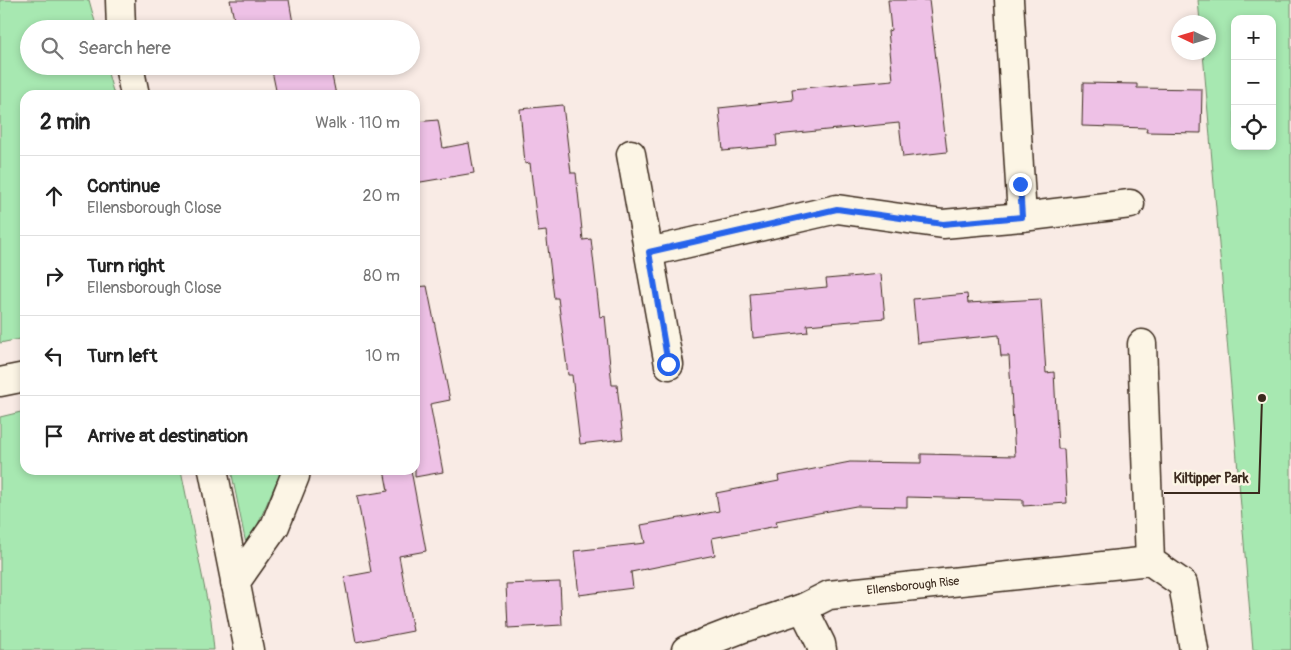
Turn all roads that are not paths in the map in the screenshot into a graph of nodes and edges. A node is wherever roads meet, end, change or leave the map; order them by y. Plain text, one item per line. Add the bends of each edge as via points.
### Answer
1 (120, 0) edge
2 (1009, 0) edge
3 (121, 20) edge
4 (131, 75) edge
5 (134, 90) edge
6 (631, 154) dead end
7 (1130, 204) dead end
8 (1022, 217) junction
9 (649, 252) junction
10 (1142, 344) dead end
11 (669, 365) dead end
12 (20, 378) edge
13 (0, 382) edge
14 (214, 475) edge
15 (295, 475) edge
16 (1150, 561) junction
17 (235, 583) junction
18 (803, 608) junction
19 (249, 650) edge
20 (686, 650) edge
21 (822, 650) edge
22 (1194, 650) edge

1 - 3 street
2 - 8 street
4 - 5 street
6 - 9 street
7 - 8 street
8 - 9 street via 943,224 837,209
9 - 11 street
10 - 16 street
12 - 13 street
14 - 17 street
15 - 17 street via 275,526
16 - 18 street, Ellensborough Rise via 829,595
16 - 22 street via 1183,584
17 - 19 street
18 - 20 street, Ellensborough Rise
18 - 21 street

